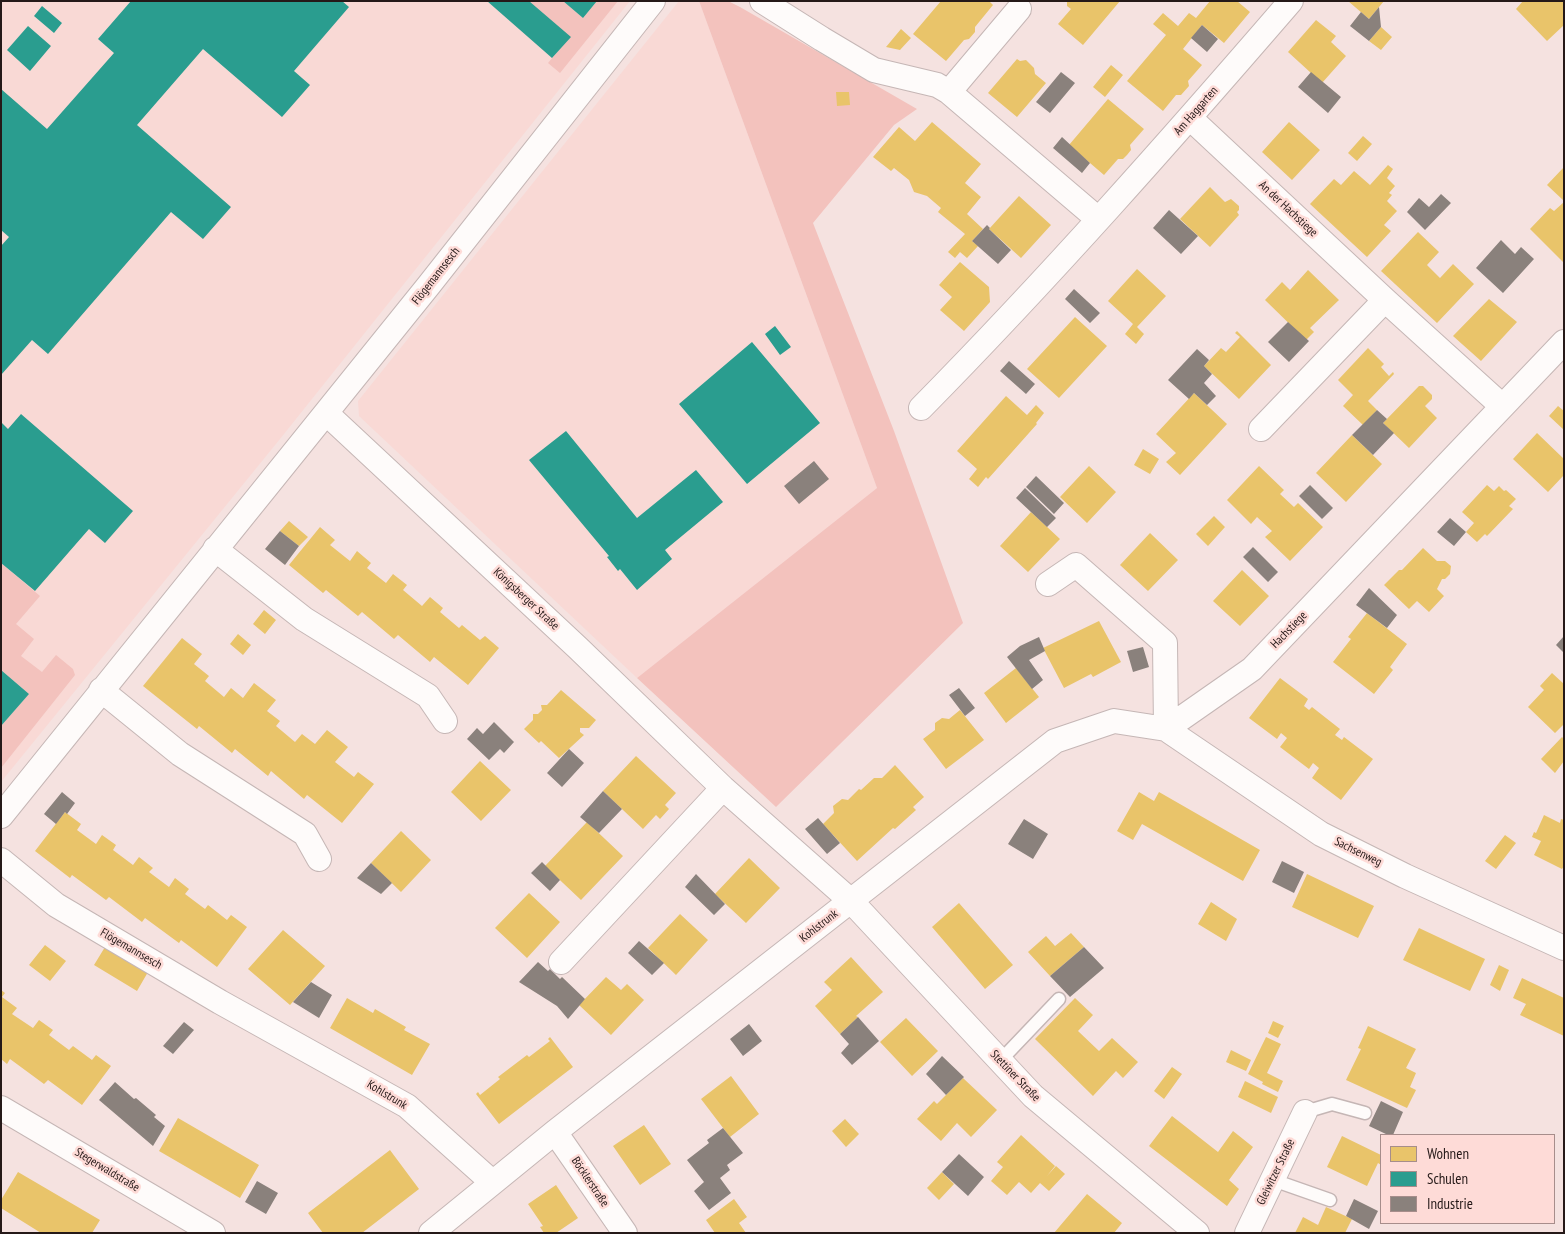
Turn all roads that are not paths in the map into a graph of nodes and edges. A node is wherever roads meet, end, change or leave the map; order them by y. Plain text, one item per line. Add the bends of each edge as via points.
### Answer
1 (653, 1) edge
2 (762, 1) edge
3 (1291, 1) edge
4 (1019, 9) dead end
5 (949, 92) junction
6 (1190, 118) junction
7 (1098, 219) junction
8 (1385, 300) junction
9 (1564, 342) edge
10 (1502, 406) junction
11 (921, 408) dead end
12 (326, 413) junction
13 (1261, 429) dead end
14 (215, 549) junction
15 (1048, 584) dead end
16 (101, 690) junction
17 (445, 721) dead end
18 (1166, 729) junction
19 (723, 788) junction
20 (1, 816) edge
21 (1, 860) edge
22 (319, 860) dead end
23 (850, 901) junction
24 (1564, 948) edge
25 (561, 962) dead end
26 (1059, 999) dead end
27 (268, 1028) joint
28 (1000, 1061) junction
29 (1, 1108) edge
30 (1305, 1112) joint
31 (1365, 1113) dead end
32 (555, 1132) junction
33 (1272, 1180) junction
34 (492, 1182) junction
35 (1330, 1200) dead end
36 (213, 1233) edge
37 (431, 1233) edge
38 (624, 1233) edge
39 (1197, 1233) edge
40 (1247, 1233) edge

1 - 12 street, Flögemannsesch
2 - 5 street via 874,70 937,85
3 - 6 street, Am Haggarten
4 - 5 street
5 - 7 street
6 - 7 street, Am Haggarten
6 - 8 street, An der Hachstiege
7 - 11 street, Am Haggarten
8 - 10 street, An der Hachstiege
8 - 13 street
9 - 10 street, Hachstiege
10 - 18 street, Hachstiege via 1252,669
12 - 14 street, Flögemannsesch
12 - 19 street, Königsberger Straße
14 - 16 street, Flögemannsesch
14 - 17 street via 304,619 428,696
15 - 18 street via 1076,565 1165,643
16 - 20 street, Flögemannsesch
16 - 22 street via 180,754 306,834
18 - 23 street, Kohlstrunk via 1114,721 1055,742
18 - 24 street, Sachsenweg via 1321,834
19 - 23 street, Königsberger Straße
19 - 25 street
21 - 27 street, Flögemannsesch via 56,906
23 - 28 street, Stettiner Straße
23 - 32 street, Kohlstrunk
26 - 28 lane
27 - 34 street, Kohlstrunk via 407,1106
28 - 39 street, Stettiner Straße via 1033,1096
29 - 36 street, Stegerwaldstraße
30 - 31 lane via 1332,1104
30 - 33 street, Gleiwitzer Straße
32 - 34 street, Kohlstrunk
32 - 38 street, Böcklerstraße
33 - 35 lane
33 - 40 street, Gleiwitzer Straße
34 - 37 street, Kohlstrunk

